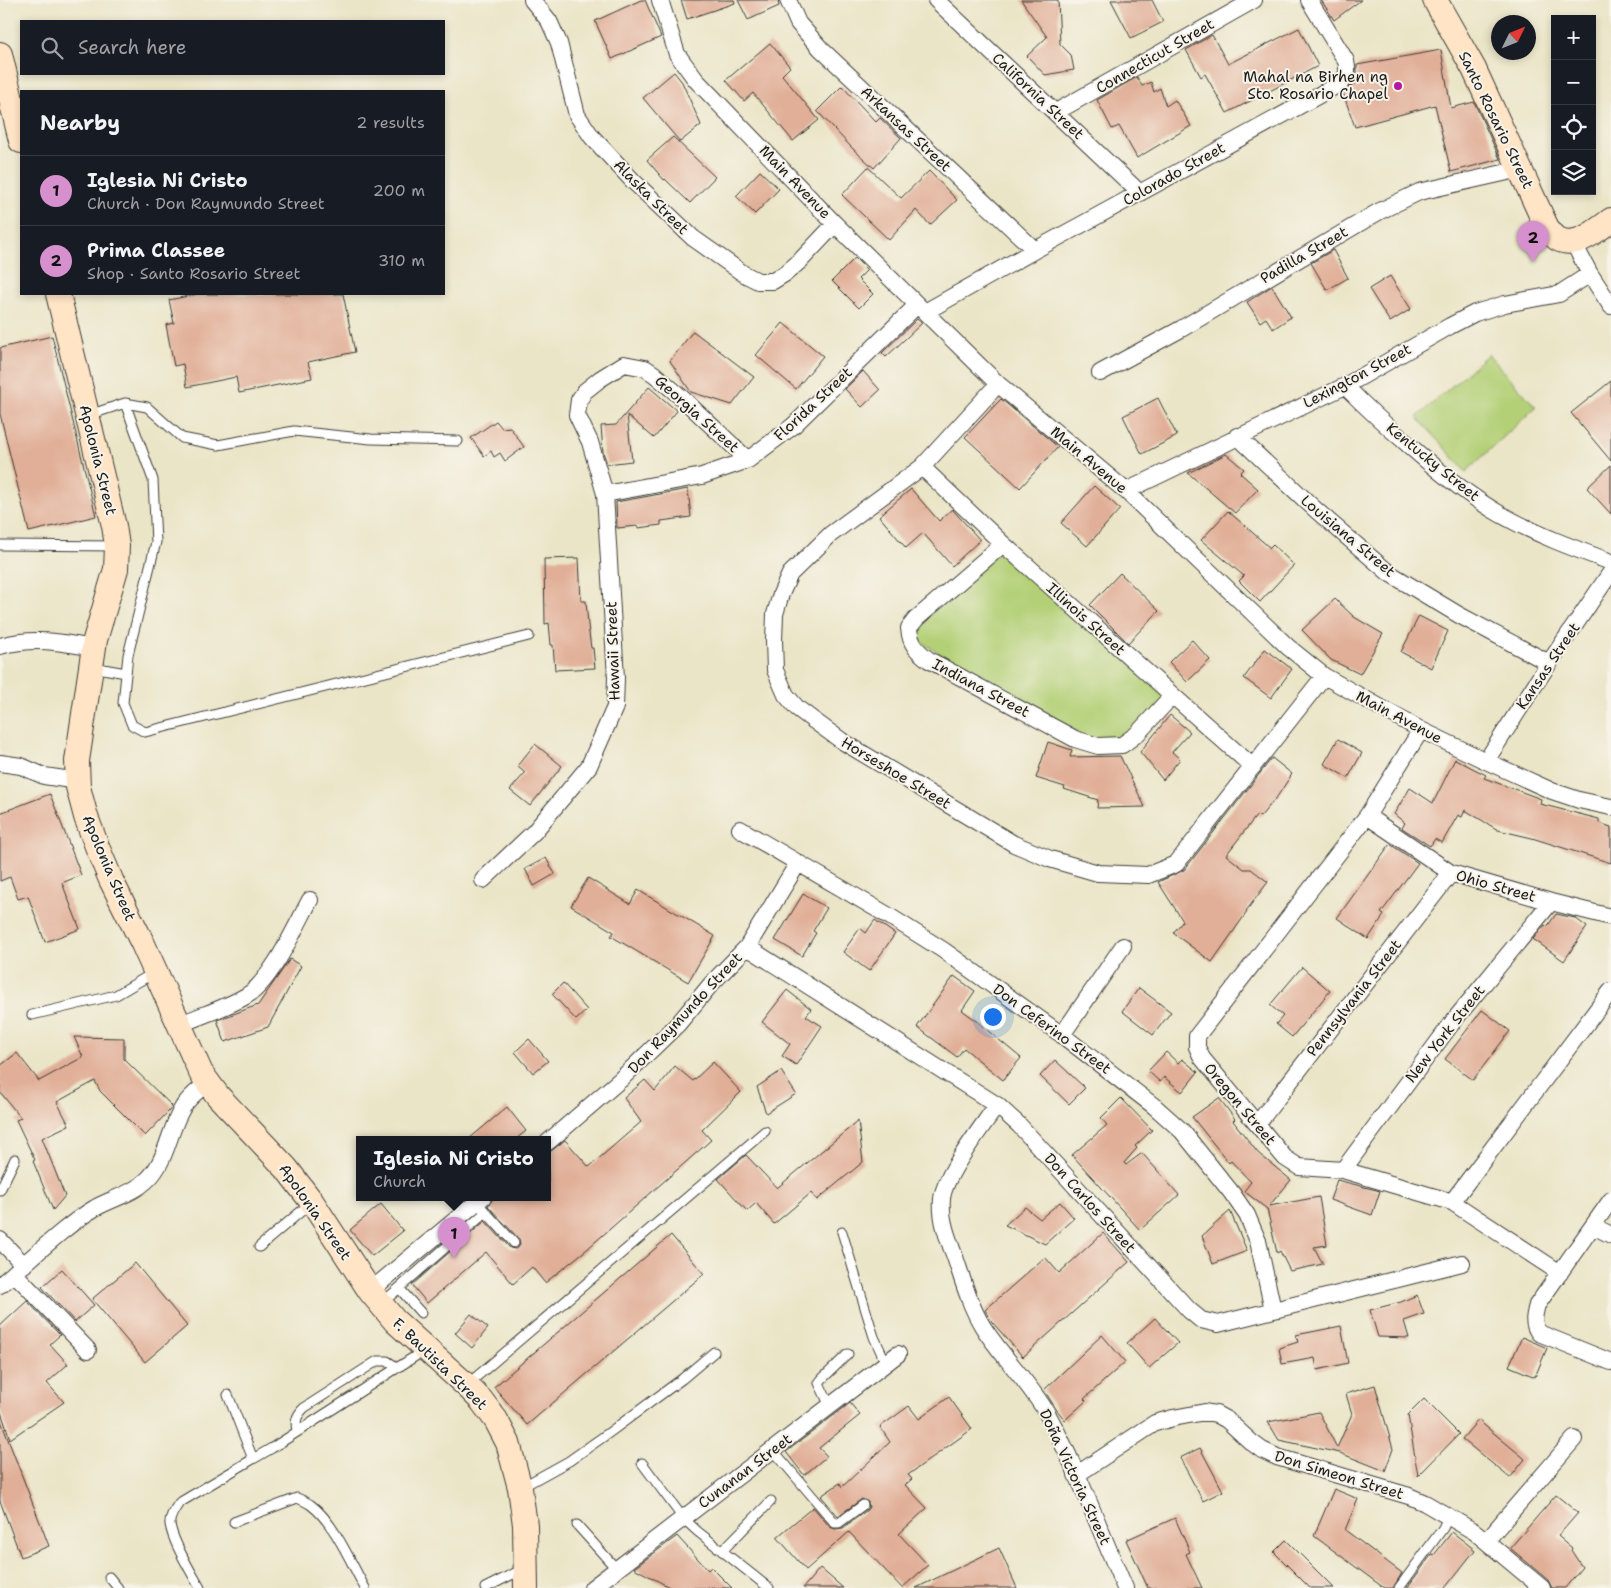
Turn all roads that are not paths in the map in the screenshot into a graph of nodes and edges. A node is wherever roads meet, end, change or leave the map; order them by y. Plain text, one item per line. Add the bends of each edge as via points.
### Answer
1 (532, 0) edge
2 (660, 0) edge
3 (788, 0) edge
4 (936, 0) edge
5 (1254, 0) edge
6 (1309, 0) edge
7 (1435, 0) edge
8 (0, 54) edge
9 (1056, 112) junction
10 (20, 137) edge
11 (1521, 169) junction
12 (1140, 193) junction
13 (1611, 220) edge
14 (835, 224) junction
15 (1572, 242) junction
16 (1035, 250) junction
17 (1590, 274) junction
18 (58, 295) edge
19 (1611, 306) edge
20 (921, 309) junction
21 (1100, 373) dead end
22 (998, 384) junction
23 (1346, 386) junction
24 (125, 403) junction
25 (86, 416) junction
26 (1237, 436) junction
27 (458, 441) dead end
28 (748, 460) junction
29 (922, 467) junction
30 (1126, 491) junction
31 (605, 494) junction
32 (1003, 544) junction
33 (0, 545) edge
34 (117, 546) junction
35 (1611, 562) edge
36 (1611, 572) edge
37 (529, 636) dead end
38 (0, 646) edge
39 (92, 657) junction
40 (1549, 663) junction
41 (126, 673) junction
42 (1324, 676) junction
43 (1172, 696) junction
44 (1421, 730) junction
45 (1486, 761) junction
46 (0, 762) edge
47 (1253, 767) junction
48 (78, 781) junction
49 (1609, 803) edge
50 (1367, 816) junction
51 (740, 829) dead end
52 (798, 863) junction
53 (1450, 872) junction
54 (483, 880) dead end
55 (310, 900) dead end
56 (1551, 902) junction
57 (1611, 917) edge
58 (1123, 946) dead end
59 (747, 947) junction
60 (155, 972) junction
61 (1611, 991) edge
62 (32, 1015) dead end
63 (179, 1025) junction
64 (1062, 1035) junction
65 (208, 1083) junction
66 (998, 1105) junction
67 (1258, 1123) junction
68 (765, 1131) dead end
69 (551, 1139) edge
70 (15, 1159) dead end
71 (1343, 1170) junction
72 (0, 1190) edge
73 (1611, 1200) edge
74 (312, 1202) junction
75 (1452, 1202) junction
76 (482, 1204) edge
77 (1593, 1226) junction
78 (842, 1232) dead end
79 (1611, 1235) edge
80 (0, 1240) edge
81 (514, 1243) dead end
82 (259, 1247) dead end
83 (1462, 1263) dead end
84 (19, 1269) junction
85 (1560, 1273) junction
86 (0, 1286) edge
87 (399, 1288) junction
88 (375, 1298) junction
89 (1273, 1310) junction
90 (421, 1313) dead end
91 (88, 1350) dead end
92 (426, 1350) junction
93 (714, 1352) dead end
94 (848, 1354) dead end
95 (892, 1359) joint
96 (1611, 1362) edge
97 (398, 1368) junction
98 (467, 1386) junction
99 (228, 1395) dead end
100 (830, 1406) junction
101 (297, 1432) junction
102 (1574, 1439) dead end
103 (773, 1450) junction
104 (253, 1459) junction
105 (642, 1462) dead end
106 (1076, 1475) junction
107 (520, 1488) junction
108 (771, 1501) dead end
109 (863, 1505) dead end
110 (1449, 1515) junction
111 (683, 1518) junction
112 (234, 1522) dead end
113 (577, 1525) dead end
114 (1487, 1540) junction
115 (722, 1550) junction
116 (618, 1567) junction
117 (109, 1577) dead end
118 (527, 1577) edge
119 (118, 1588) edge
120 (200, 1588) edge
121 (365, 1588) edge
122 (485, 1588) edge
123 (592, 1588) edge
124 (769, 1588) edge
125 (1125, 1588) edge
126 (1399, 1588) edge
127 (1542, 1588) edge

1 - 14 street, Alaska Street via 549,21 559,42 577,115 582,123 634,181 693,238 744,274 758,281 773,281 800,261
2 - 14 street, Main Avenue via 677,54 696,80
3 - 16 street, Arkansas Street via 798,23 821,49
4 - 9 street, California Street
5 - 9 street, Connecticut Street
6 - 12 street, Colorado Street via 1346,61 1346,78
7 - 11 main road, Santo Rosario Street via 1474,69
8 - 10 main road
9 - 12 street, California Street
11 - 15 main road, Santo Rosario Street via 1547,228 1556,238
11 - 21 street, Padilla Street via 1419,192 1378,212
12 - 16 street, Colorado Street
13 - 15 main road
14 - 20 street, Main Avenue
15 - 17 street
16 - 20 street, Colorado Street
17 - 19 street
17 - 23 street, Lexington Street via 1559,294 1505,304 1475,314
18 - 25 main road, Apolonia Street
20 - 22 street, Main Avenue
20 - 28 street, Florida Street via 793,426
22 - 29 street, Horseshoe Street
22 - 30 street, Main Avenue
23 - 26 street, Lexington Street
23 - 35 street, Kentucky Street via 1419,455 1500,514
24 - 25 lane
24 - 27 lane via 147,407 182,438 218,445 294,431 371,440
24 - 41 lane via 153,480 156,542
25 - 34 main road, Apolonia Street
26 - 30 street, Lexington Street
26 - 40 street, Louisiana Street via 1389,573
28 - 31 street, Florida Street via 702,476
28 - 31 street, Georgia Street via 654,374 645,368 624,364 585,392 577,406 577,415 590,442
29 - 32 street, Illinois Street
29 - 47 street, Horseshoe Street via 831,534 790,574 775,614 775,670 786,695 797,708 842,741 1014,844 1098,873 1148,876 1176,864
30 - 42 street, Main Avenue via 1288,647
31 - 54 street, Hawaii Street via 615,707 589,766 534,832
32 - 43 street, Illinois Street
32 - 43 street, Indiana Street via 916,619 909,628 916,650 1075,739 1098,746 1122,744 1137,734
33 - 34 lane
34 - 39 main road, Apolonia Street via 116,569
36 - 40 street, Kansas Street
37 - 41 lane via 145,732 132,725 123,703
38 - 39 street via 48,640
39 - 41 lane
39 - 48 main road, Apolonia Street via 77,761
40 - 45 street, Kansas Street
42 - 44 street, Main Avenue
42 - 47 street, Horseshoe Street
43 - 47 street, Illinois Street
44 - 45 street, Main Avenue
44 - 50 street, Oregon Street
45 - 49 street, Main Avenue via 1552,791 1579,800
46 - 48 street via 21,766 44,776
48 - 60 main road, Apolonia Street via 98,849
50 - 53 street, Ohio Street
50 - 67 street, Oregon Street via 1198,1036 1197,1047 1202,1058
51 - 52 street, Don Ceferino Street
52 - 59 street, Don Raymundo Street
52 - 64 street, Don Ceferino Street via 943,950
53 - 56 street, Ohio Street
53 - 67 street, Pennsylvania Street
55 - 63 street via 263,981 248,995
56 - 57 street, Ohio Street
56 - 71 street, New York Street via 1455,1019
58 - 64 street
59 - 66 street, Don Carlos Street
59 - 69 street, Don Raymundo Street via 678,1024
60 - 62 lane via 116,995
60 - 63 main road, Apolonia Street
61 - 75 street
63 - 65 main road, Apolonia Street
64 - 89 street, Don Ceferino Street via 1182,1131 1231,1192 1247,1214 1258,1241
65 - 74 main road, Apolonia Street via 286,1168
65 - 84 street via 182,1108 150,1178 136,1190 96,1208
66 - 89 street, Don Carlos Street via 1194,1316 1218,1324
66 - 106 street, Doña Victoria Street via 947,1183 942,1198 942,1216 975,1313 1038,1398
67 - 71 street, Oregon Street via 1285,1158 1299,1166
68 - 98 lane
70 - 72 lane
71 - 75 street, Oregon Street
73 - 77 street
74 - 82 lane
74 - 88 main road, Apolonia Street
75 - 85 street, Oregon Street
76 - 81 lane
76 - 87 lane
76 - 88 street
77 - 79 street
77 - 85 street
78 - 95 lane via 874,1337
80 - 84 street
83 - 89 street, Don Carlos Street
84 - 86 street
84 - 91 street
85 - 96 street via 1537,1305 1533,1318 1535,1328 1539,1334
87 - 88 lane
87 - 90 lane
88 - 92 main road, F. Bautista Street
92 - 97 lane
92 - 98 main road, F. Bautista Street
93 - 107 lane via 569,1461
94 - 100 lane via 819,1384
95 - 100 street, Cunanan Street
97 - 101 lane
97 - 101 lane via 387,1361 377,1361 304,1408 295,1421
98 - 107 main road, F. Bautista Street via 496,1420 508,1443
99 - 104 lane
100 - 103 street, Cunanan Street
101 - 104 lane
102 - 114 street
103 - 109 lane via 836,1523
103 - 111 street, Cunanan Street
104 - 120 lane via 179,1503 172,1514 169,1523 176,1542
105 - 111 lane
106 - 110 street, Don Simeon Street via 1155,1423 1205,1412 1227,1420 1256,1446 1277,1457 1409,1496
106 - 125 street, Doña Victoria Street
107 - 118 main road, F. Bautista Street
108 - 115 lane
110 - 114 street, Don Simeon Street
110 - 126 lane
111 - 115 lane
111 - 116 street, Cunanan Street
112 - 121 lane via 297,1498 310,1504 329,1524
113 - 116 lane
114 - 127 street, Don Simeon Street
115 - 124 lane
116 - 123 street, Cunanan Street
117 - 119 lane
118 - 122 lane

